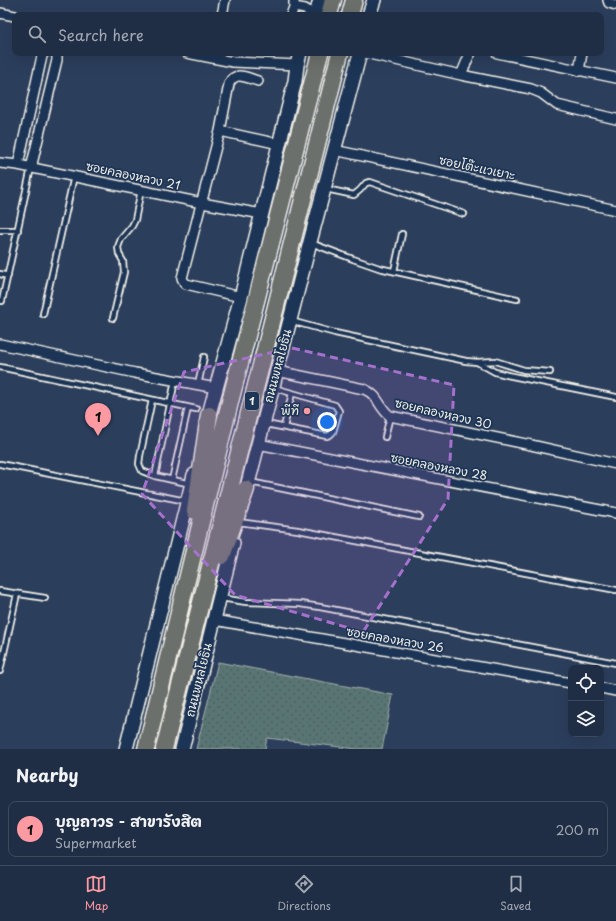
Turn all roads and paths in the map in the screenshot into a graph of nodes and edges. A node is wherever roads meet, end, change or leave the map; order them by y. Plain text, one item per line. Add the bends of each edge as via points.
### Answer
1 (225, 0) edge
2 (320, 0) edge
3 (333, 0) edge
4 (354, 0) edge
5 (608, 0) edge
6 (616, 5) edge
7 (293, 7) edge
8 (312, 11) edge
9 (223, 12) edge
10 (330, 12) edge
11 (351, 12) edge
12 (0, 13) edge
13 (12, 15) edge
14 (42, 56) edge
15 (57, 56) edge
16 (214, 56) edge
17 (305, 56) edge
18 (319, 56) edge
19 (339, 56) edge
20 (359, 56) edge
21 (378, 56) edge
22 (469, 56) edge
23 (511, 56) edge
24 (581, 56) edge
25 (298, 59) edge
26 (579, 70) junction
27 (462, 75) junction
28 (616, 78) edge
29 (258, 81) dead end
30 (295, 81) junction
31 (616, 119) edge
32 (220, 131) junction
33 (279, 144) junction
34 (334, 150) junction
35 (0, 163) edge
36 (18, 165) junction
37 (31, 168) junction
38 (74, 176) junction
39 (324, 188) junction
40 (141, 190) junction
41 (202, 203) junction
42 (616, 210) edge
43 (262, 214) junction
44 (464, 214) dead end
45 (0, 230) edge
46 (18, 230) junction
47 (402, 234) dead end
48 (310, 242) junction
49 (394, 271) junction
50 (0, 274) edge
51 (8, 276) junction
52 (241, 297) junction
53 (517, 299) dead end
54 (2, 301) dead end
55 (43, 314) dead end
56 (113, 318) dead end
57 (290, 321) junction
58 (0, 344) edge
59 (204, 357) dead end
60 (476, 362) junction
61 (0, 367) edge
62 (277, 371) junction
63 (550, 372) dead end
64 (175, 381) junction
65 (198, 385) junction
66 (216, 388) junction
67 (272, 388) junction
68 (292, 393) junction
69 (616, 397) edge
70 (152, 400) junction
71 (170, 404) junction
72 (188, 408) junction
73 (202, 412) junction
74 (390, 416) junction
75 (263, 423) junction
76 (284, 427) junction
77 (385, 437) dead end
78 (258, 444) junction
79 (0, 464) edge
80 (616, 464) edge
81 (155, 476) junction
82 (172, 480) junction
83 (192, 484) junction
84 (247, 486) junction
85 (187, 501) junction
86 (616, 513) edge
87 (419, 517) dead end
88 (238, 522) junction
89 (616, 590) edge
90 (0, 591) edge
91 (17, 594) junction
92 (45, 598) dead end
93 (219, 598) junction
94 (181, 610) junction
95 (214, 620) junction
96 (192, 639) junction
97 (616, 663) edge
98 (0, 671) edge
99 (568, 682) edge
100 (604, 689) edge
101 (616, 691) edge
102 (126, 749) edge
103 (146, 749) edge
104 (164, 749) edge
105 (182, 749) edge

1 - 9 street
2 - 8 main road
3 - 10 highway
4 - 11 highway
5 - 6 street via 609,3
7 - 8 street
12 - 13 street
14 - 36 street
15 - 37 street
16 - 25 street via 239,63
17 - 30 main road
18 - 94 highway, 1 via 233,390
19 - 96 highway, ถนนพหลโยธิน / 1
20 - 34 main road, ถนนพหลโยธิน / 1
21 - 27 street
22 - 27 street
23 - 26 street
24 - 26 street
25 - 30 main road
26 - 28 street
27 - 31 street via 531,89 541,93 557,106
29 - 32 street via 239,75 231,79
30 - 33 main road
32 - 33 street
32 - 41 street
33 - 43 main road
34 - 39 main road, ถนนพหลโยธิน / 1
34 - 42 street, ซอยโต๊ะแวเยาะ
35 - 36 street, ซอยคลองหลวง 21
36 - 37 street, ซอยคลองหลวง 21
37 - 38 street, ซอยคลองหลวง 21
37 - 46 lane
38 - 40 street, ซอยคลองหลวง 21
38 - 55 lane
39 - 44 lane via 354,195 366,182 370,182
39 - 48 main road, ถนนพหลโยธิน / 1
40 - 41 street, ซอยคลองหลวง 21
40 - 56 lane via 135,220 121,239 118,248 124,272
41 - 43 street, ซอยคลองหลวง 21
41 - 52 street via 182,278 186,284
43 - 52 main road
45 - 46 lane
46 - 51 lane
47 - 49 lane
48 - 49 lane via 365,264
48 - 57 main road, ถนนพหลโยธิน / 1
49 - 53 lane
50 - 51 lane
51 - 54 lane
52 - 66 main road
57 - 60 lane
57 - 62 main road, ถนนพหลโยธิน / 1
58 - 64 street
59 - 65 lane
60 - 63 lane via 495,361 524,370
60 - 69 lane via 495,372
61 - 70 lane
62 - 67 main road, ถนนพหลโยธิน / 1
62 - 74 street, ซอยคลองหลวง 30 via 364,389 375,396 385,413
64 - 65 street
64 - 71 lane
65 - 66 street
66 - 73 main road
67 - 68 lane
67 - 75 main road, ถนนพหลโยธิน / 1
68 - 76 lane
68 - 76 lane via 335,405 339,411 333,432 327,436
70 - 71 lane
70 - 81 lane via 139,464 142,471
71 - 72 lane
71 - 81 lane
72 - 73 lane
72 - 82 lane
73 - 83 main road
73 - 94 highway
74 - 77 lane
74 - 80 street, ซอยคลองหลวง 30
75 - 76 lane
75 - 78 main road, ถนนพหลโยธิน / 1
78 - 84 main road, ถนนพหลโยธิน / 1
78 - 86 street, ซอยคลองหลวง 28
79 - 85 lane
81 - 82 lane
82 - 83 lane
83 - 85 main road
84 - 87 lane
84 - 88 main road, ถนนพหลโยธิน / 1
84 - 96 highway
85 - 102 main road
88 - 89 lane via 298,530
88 - 93 main road, ถนนพหลโยธิน / 1
90 - 91 lane
91 - 92 lane
91 - 98 lane
93 - 95 main road, ถนนพหลโยธิน / 1
93 - 97 lane via 320,607
94 - 103 highway, 1
95 - 99 street, ซอยคลองหลวง 26
95 - 105 main road, ถนนพหลโยธิน / 1
96 - 104 highway, ถนนพหลโยธิน / 1
100 - 101 street

